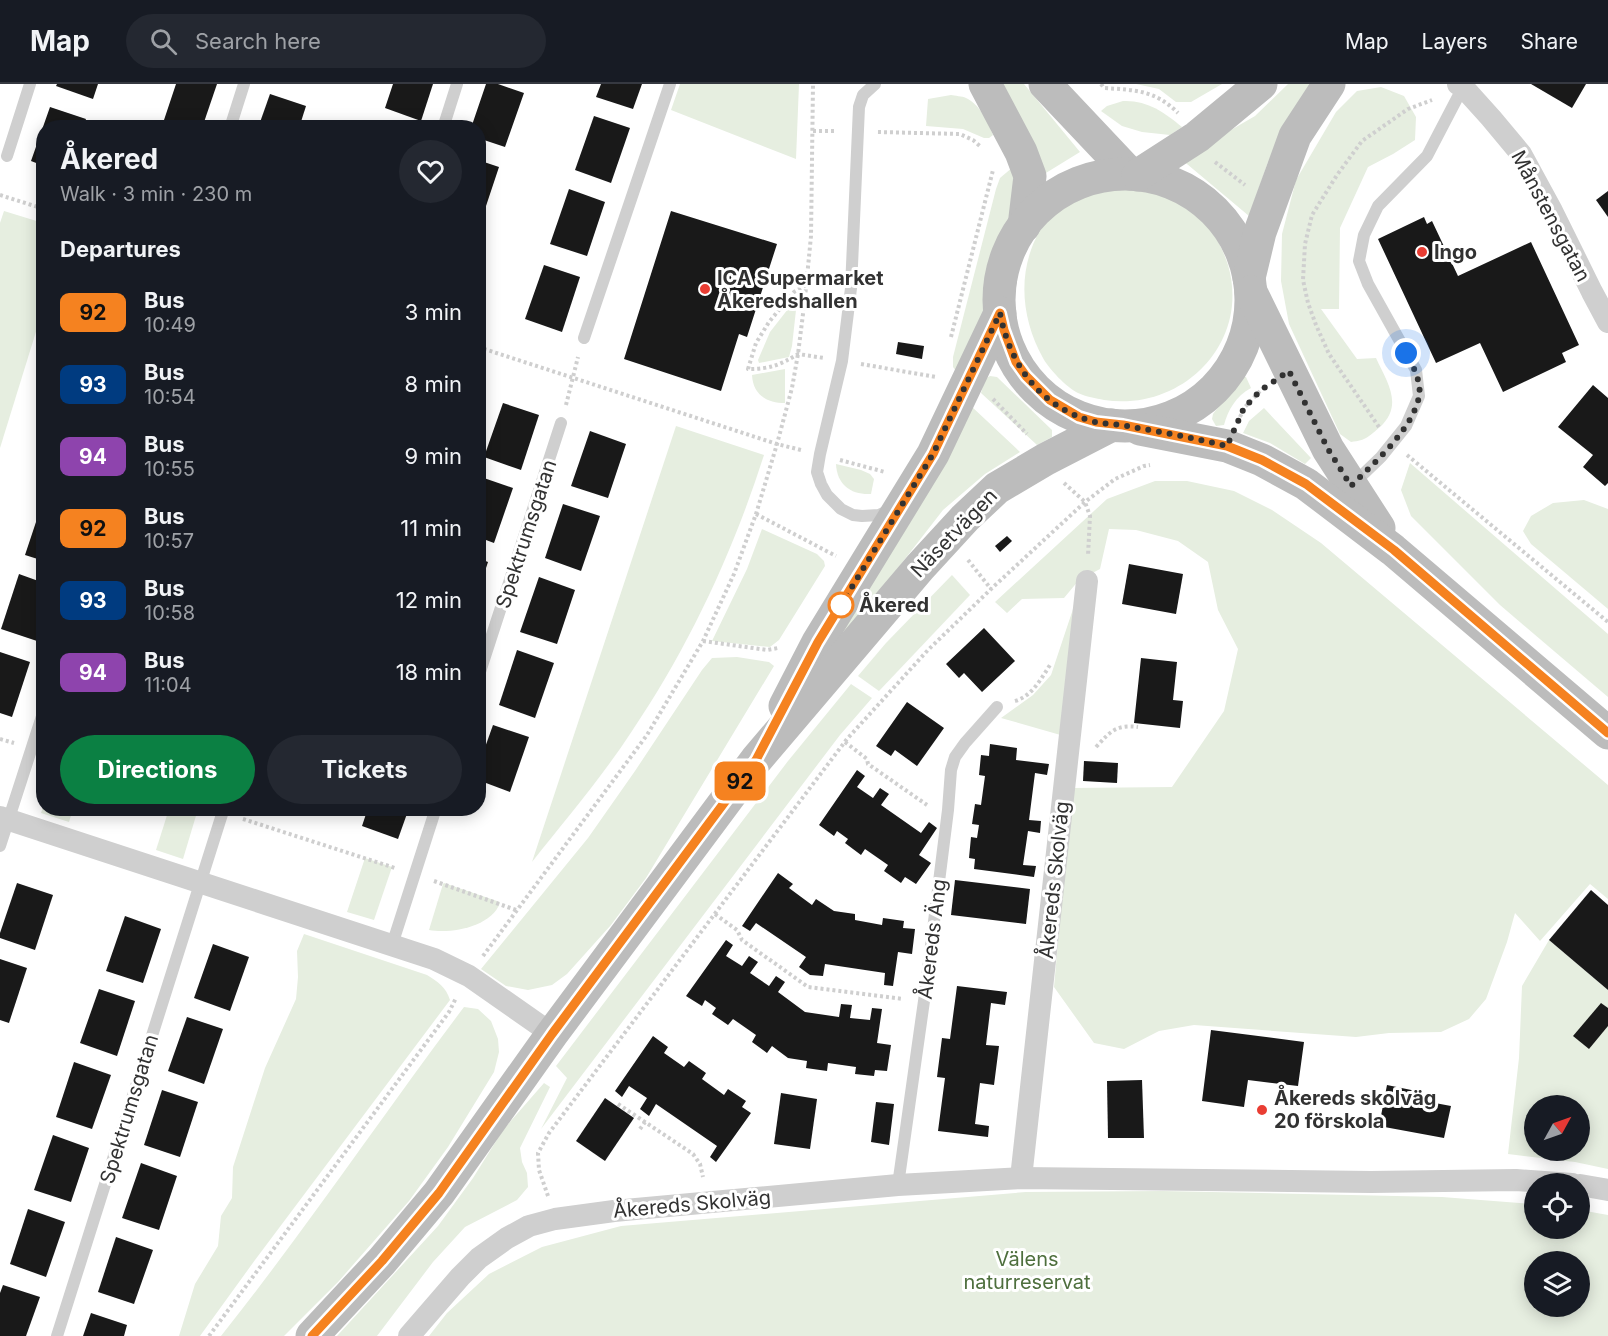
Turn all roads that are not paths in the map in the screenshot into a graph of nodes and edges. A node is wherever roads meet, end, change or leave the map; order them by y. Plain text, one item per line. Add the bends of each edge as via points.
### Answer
1 (30, 84) edge
2 (244, 84) edge
3 (457, 84) edge
4 (670, 84) edge
5 (875, 84) edge
6 (1045, 84) edge
7 (1261, 84) edge
8 (1329, 84) edge
9 (1462, 85) edge
10 (982, 86) edge
11 (233, 120) edge
12 (446, 120) edge
13 (7, 156) dead end
14 (1134, 174) junction
15 (1024, 226) junction
16 (1250, 284) junction
17 (1000, 313) junction
18 (1608, 322) edge
19 (584, 338) road end
20 (561, 423) road end
21 (1118, 425) junction
22 (1351, 486) junction
23 (905, 499) junction
24 (1394, 550) junction
25 (1087, 580) road end
26 (486, 653) edge
27 (997, 707) road end
28 (36, 732) edge
29 (1608, 733) edge
30 (756, 760) junction
31 (221, 816) edge
32 (433, 816) edge
33 (4, 819) edge
34 (0, 846) edge
35 (200, 882) junction
36 (392, 945) junction
37 (552, 1034) junction
38 (1021, 1178) junction
39 (1524, 1181) edge
40 (898, 1185) junction
41 (1590, 1187) edge
42 (1608, 1190) edge
43 (57, 1336) edge
44 (312, 1336) edge
45 (409, 1336) edge

1 - 13 lane
2 - 11 lane
3 - 12 lane
4 - 19 lane
5 - 23 lane via 863,95 859,107 850,298 842,361 818,472 820,484 832,502 853,514 879,515
6 - 14 street
7 - 14 street via 1197,137
8 - 16 street via 1295,136 1260,232
9 - 18 street, Månstensgatan via 1521,154
9 - 22 lane via 1427,156 1378,206 1364,235 1359,261 1416,370 1419,396 1406,426
10 - 15 street via 1021,152 1030,176
14 - 15 street, Näsetvägen via 1103,176 1064,190
14 - 16 street, Näsetvägen via 1173,183 1204,202 1229,228 1242,252
15 - 17 street, Näsetvägen via 1004,267
16 - 21 street, Näsetvägen via 1250,317 1244,342 1217,387 1174,416
16 - 22 street, Näsetvägen via 1289,371
17 - 21 street, Näsetvägen via 1016,362 1037,389 1079,417
17 - 23 street, Näsetvägen via 933,454
20 - 26 lane, Spektrumsgatan
21 - 24 street, Näsetvägen via 1227,446 1262,460 1306,484
21 - 30 street, Näsetvägen via 1046,459 997,488 920,567
22 - 24 street, Näsetvägen
23 - 30 street, Näsetvägen via 818,642
24 - 29 street, Näsetvägen
25 - 38 street, Åkereds Skolväg
27 - 40 lane, Åkereds Äng via 965,742 951,770
28 - 33 lane
30 - 37 street, Näsetvägen
31 - 35 lane, Spektrumsgatan
32 - 36 lane
33 - 34 lane
33 - 35 street
35 - 36 street
35 - 43 lane, Spektrumsgatan
36 - 37 street via 469,976
37 - 44 street, Näsetvägen via 439,1193
38 - 39 street, Åkereds Skolväg
38 - 40 street, Åkereds Skolväg
40 - 45 street, Åkereds Skolväg via 615,1211 529,1226 479,1258
41 - 42 street

